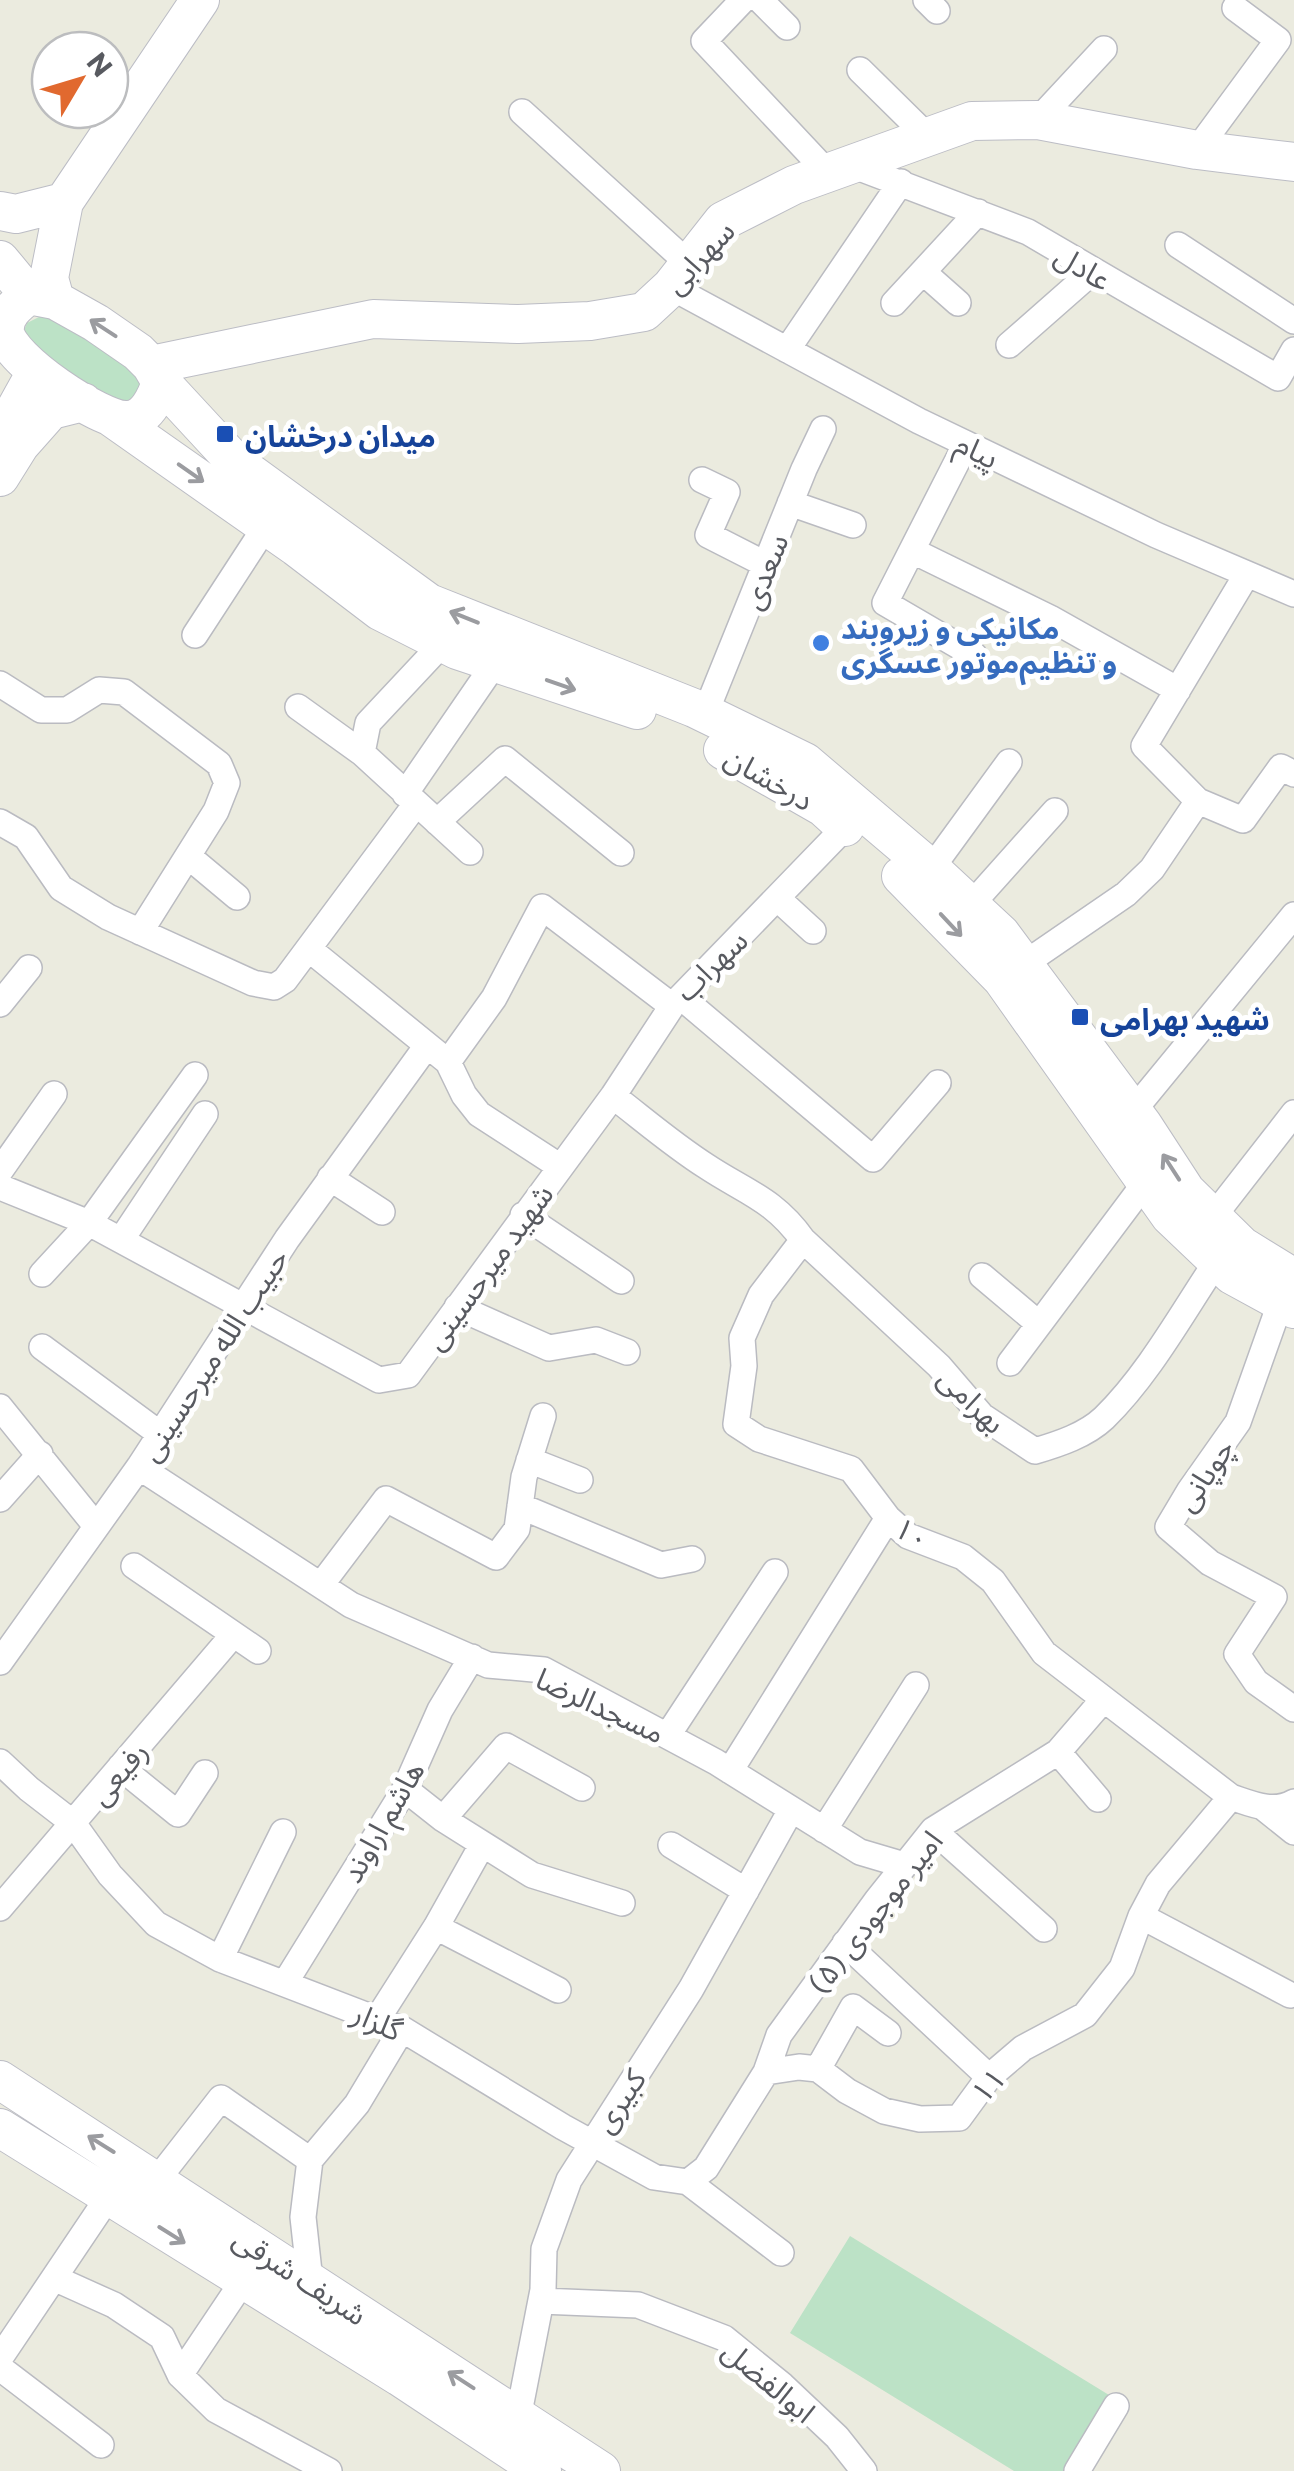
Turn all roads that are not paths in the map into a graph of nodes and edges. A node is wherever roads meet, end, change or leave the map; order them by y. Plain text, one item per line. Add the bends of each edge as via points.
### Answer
1 (200, 0) edge
2 (743, 0) edge
3 (760, 0) edge
4 (1235, 8) dead end
5 (787, 28) dead end
6 (1104, 49) dead end
7 (860, 70) dead end
8 (522, 112) dead end
9 (1038, 120) junction
10 (927, 136) junction
11 (1196, 150) junction
12 (1290, 156) edge
13 (838, 168) junction
14 (901, 182) junction
15 (64, 202) junction
16 (0, 212) edge
17 (978, 212) junction
18 (1178, 245) dead end
19 (0, 260) edge
20 (923, 272) junction
21 (1092, 272) junction
22 (680, 276) junction
23 (42, 298) junction
24 (894, 302) dead end
25 (958, 303) dead end
26 (1294, 321) edge
27 (3, 336) edge
28 (1009, 345) dead end
29 (786, 350) junction
30 (1294, 350) edge
31 (36, 372) junction
32 (156, 374) junction
33 (97, 410) junction
34 (823, 429) dead end
35 (0, 438) edge
36 (966, 444) junction
37 (0, 477) edge
38 (702, 480) dead end
39 (790, 502) junction
40 (853, 525) dead end
41 (266, 526) junction
42 (913, 551) junction
43 (765, 564) junction
44 (1246, 574) junction
45 (1294, 594) edge
46 (195, 636) dead end
47 (443, 643) junction
48 (974, 655) dead end
49 (496, 663) junction
50 (0, 684) edge
51 (1178, 690) junction
52 (298, 707) dead end
53 (705, 714) junction
54 (362, 754) junction
55 (1010, 762) dead end
56 (1294, 774) edge
57 (411, 799) junction
58 (1198, 801) junction
59 (1055, 812) dead end
60 (854, 818) junction
61 (0, 822) edge
62 (437, 822) junction
63 (470, 852) dead end
64 (620, 853) dead end
65 (188, 856) junction
66 (931, 868) junction
67 (237, 897) dead end
68 (778, 898) junction
69 (970, 906) junction
70 (1294, 915) edge
71 (140, 932) junction
72 (813, 932) dead end
73 (309, 949) junction
74 (1024, 964) junction
75 (29, 968) dead end
76 (676, 1002) junction
77 (0, 1004) edge
78 (426, 1047) junction
79 (448, 1062) junction
80 (195, 1075) dead end
81 (938, 1083) dead end
82 (54, 1094) dead end
83 (613, 1096) junction
84 (1132, 1111) junction
85 (1294, 1113) edge
86 (205, 1114) dead end
87 (559, 1166) junction
88 (0, 1171) edge
89 (330, 1178) junction
90 (1146, 1183) junction
91 (0, 1187) edge
92 (382, 1212) dead end
93 (523, 1215) junction
94 (1213, 1216) junction
95 (89, 1223) junction
96 (121, 1240) junction
97 (804, 1240) junction
98 (1218, 1261) junction
99 (42, 1274) dead end
100 (982, 1276) dead end
101 (621, 1281) dead end
102 (1290, 1291) edge
103 (243, 1306) junction
104 (457, 1307) junction
105 (1039, 1324) junction
106 (42, 1347) dead end
107 (627, 1352) dead end
108 (1010, 1363) dead end
109 (0, 1406) edge
110 (543, 1416) dead end
111 (160, 1434) junction
112 (40, 1454) junction
113 (529, 1460) junction
114 (139, 1467) junction
115 (580, 1480) dead end
116 (0, 1498) edge
117 (520, 1506) junction
118 (888, 1518) junction
119 (96, 1526) junction
120 (692, 1559) dead end
121 (134, 1566) dead end
122 (775, 1572) dead end
123 (321, 1585) junction
124 (233, 1634) junction
125 (258, 1651) dead end
126 (472, 1658) junction
127 (0, 1662) edge
128 (916, 1685) dead end
129 (1103, 1700) junction
130 (1294, 1709) edge
131 (668, 1735) junction
132 (1058, 1752) junction
133 (0, 1762) edge
134 (120, 1768) junction
135 (730, 1770) junction
136 (205, 1773) dead end
137 (582, 1788) dead end
138 (405, 1789) junction
139 (1230, 1796) junction
140 (1098, 1799) dead end
141 (1294, 1802) edge
142 (1264, 1808) junction
143 (791, 1810) junction
144 (442, 1819) junction
145 (74, 1823) junction
146 (824, 1830) junction
147 (933, 1830) junction
148 (283, 1832) dead end
149 (1294, 1832) edge
150 (482, 1845) junction
151 (670, 1845) dead end
152 (904, 1865) junction
153 (746, 1891) junction
154 (622, 1903) dead end
155 (0, 1908) edge
156 (1141, 1916) junction
157 (436, 1927) junction
158 (1044, 1929) dead end
159 (845, 1944) junction
160 (220, 1958) junction
161 (285, 1983) junction
162 (558, 1990) dead end
163 (1290, 1994) dead end
164 (378, 2018) junction
165 (402, 2029) junction
166 (888, 2033) dead end
167 (818, 2069) junction
168 (766, 2072) junction
169 (989, 2077) junction
170 (0, 2080) edge
171 (0, 2128) edge
172 (591, 2142) junction
173 (310, 2160) junction
174 (157, 2180) junction
175 (688, 2182) junction
176 (109, 2196) junction
177 (781, 2254) dead end
178 (54, 2278) junction
179 (310, 2281) junction
180 (237, 2290) dead end
181 (541, 2300) junction
182 (0, 2358) edge
183 (0, 2368) edge
184 (180, 2375) junction
185 (1116, 2406) dead end
186 (518, 2418) junction
187 (101, 2445) dead end
188 (328, 2471) edge
189 (542, 2471) edge
190 (601, 2471) edge
191 (864, 2471) edge
192 (1077, 2471) edge

1 - 15 main road
2 - 13 street via 704,40
3 - 5 street
4 - 11 street via 1278,40
6 - 9 street
7 - 10 street
8 - 22 street, پیام
9 - 10 main road, سهرابی via 972,121
9 - 11 main road, سهرابی
10 - 13 main road, سهرابی
11 - 12 main road, سهرابی
13 - 14 street, عادل
13 - 22 main road, سهرابی via 723,221
14 - 17 street, عادل
14 - 29 street
15 - 16 main road
15 - 23 main road
17 - 20 street
17 - 21 street, عادل via 1028,232
18 - 26 street
19 - 23 main road
20 - 24 street
20 - 25 street
21 - 28 street
21 - 30 street, عادل via 1278,378
22 - 29 street, پیام
22 - 32 main road, سهرابی via 644,312 518,324 373,320
23 - 27 main road via 9,313
32 -> 23 main road via 96,323
27 - 31 main road
29 - 36 street, پیام
31 - 33 main road
31 - 35 main road
32 - 33 main road via 153,403 136,418
53 -> 32 main road, درخشان via 429,603 235,462
33 - 37 main road via 51,410
33 -> 41 main road, درخشان
34 - 39 street, سعدی
36 - 42 street
36 - 44 street, پیام
38 - 43 street via 727,492 708,536
39 - 40 street
39 - 43 street, سعدی
41 - 46 street
41 - 47 main road, درخشان via 380,611
42 - 48 street via 885,603
42 - 51 street
43 - 53 street, سعدی
44 - 45 street, پیام
44 - 51 street
47 - 49 main road, درخشان
47 - 54 street via 368,723
49 - 57 street
49 -> 60 main road, درخشان via 659,718
50 - 65 street via 41,710 67,710 99,690 124,692 219,764 227,783
51 - 58 street via 1144,746
52 - 54 street
53 - 60 main road, درخشان via 805,762
54 - 57 street
55 - 66 street
56 - 58 street via 1281,767 1243,820
57 - 62 street
57 - 73 street
58 - 74 street via 1152,869 1126,894
59 - 69 street
60 - 66 main road, درخشان
60 - 68 street, سهراب
60 -> 90 main road, درخشان via 1002,979
61 - 71 street via 26,837 61,888
62 - 63 street
62 - 64 street via 504,759
65 - 67 street
65 - 71 street
66 - 69 main road, درخشان
68 - 72 street
68 - 76 street, سهراب
69 - 74 main road, درخشان
70 - 84 street
71 - 73 street via 274,987
73 - 78 street
74 - 84 main road, درخشان
75 - 77 street
76 - 79 street, سهراب via 542,907 494,998
76 - 81 street via 873,1159
76 - 83 street, شهید میرحسینی
78 - 79 street
78 - 89 street, حبیب الله میرحسینی
79 - 87 street via 479,1114
80 - 95 street
82 - 88 street
83 - 87 street, شهید میرحسینی
83 - 97 street via 786,1216
94 -> 84 main road, درخشان via 1186,1191
85 - 94 street
86 - 96 street
87 - 93 street, شهید میرحسینی
89 - 92 street
89 - 103 street, حبیب الله میرحسینی
90 - 98 main road, درخشان
90 - 105 street
91 - 95 street, شهید میرحسینی
93 - 101 street
93 - 104 street, شهید میرحسینی
94 - 102 main road, درخشان
95 - 96 street, شهید میرحسینی
95 - 99 street
96 - 103 street, شهید میرحسینی
97 - 98 street, بهرامی via 939,1366 982,1416 1035,1451 1102,1420
97 - 118 street, ۱۰ via 761,1295 742,1338 736,1424 759,1439 851,1468
98 - 102 main road, درخشان via 1232,1275
100 - 105 street
102 - 130 street, چوپانی via 1238,1422 1168,1527 1210,1563 1274,1597 1237,1654 1256,1682
103 - 104 street, شهید میرحسینی via 380,1380 408,1375
103 - 111 street, حبیب الله میرحسینی
104 - 107 street via 549,1348 596,1340
105 - 108 street
106 - 111 street
109 - 112 street
110 - 113 street
111 - 114 street, حبیب الله میرحسینی
112 - 116 street
112 - 119 street
113 - 115 street
113 - 117 street
114 - 119 street, حبیب الله میرحسینی
114 - 123 street, مسجدالرضا
117 - 120 street via 661,1565
117 - 123 street via 517,1529 496,1556 386,1498
118 - 129 street, ۱۰ via 908,1536 963,1557 993,1581 1044,1652
118 - 135 street
119 - 127 street, حبیب الله میرحسینی
121 - 124 street
122 - 131 street
123 - 126 street, مسجدالرضا
124 - 125 street
124 - 134 street, رفیعی
126 - 131 street, مسجدالرضا via 544,1670
126 - 138 street, هاشم اراوند
128 - 146 street
129 - 132 street, امیر موجودی (۵)
129 - 139 street, ۱۰
131 - 135 street, مسجدالرضا
132 - 140 street
132 - 147 street, امیر موجودی (۵)
133 - 145 street, گلزار
134 - 136 street via 178,1814
134 - 145 street, رفیعی
135 - 143 street, مسجدالرضا
137 - 144 street via 506,1746
138 - 144 street
138 - 161 street, هاشم اراوند
139 - 142 street, ۱۰
139 - 156 street, ۱۱ via 1158,1884
141 - 142 street
142 - 149 street
143 - 146 street, مسجدالرضا
143 - 153 street, کبیری
144 - 150 street
145 - 155 street, رفیعی
145 - 160 street, گلزار via 156,1924
146 - 152 street, مسجدالرضا via 860,1852
147 - 152 street, امیر موجودی (۵)
147 - 158 street
148 - 160 street
150 - 154 street via 532,1875
150 - 157 street
151 - 153 street
152 - 159 street, امیر موجودی (۵)
153 - 172 street, کبیری
156 - 163 street
156 - 169 street, ۱۱ via 1122,1968 1084,2015 1023,2048
157 - 162 street
157 - 164 street
159 - 168 street, امیر موجودی (۵) via 779,2035
159 - 169 street
160 - 161 street, گلزار
161 - 164 street, گلزار
164 - 165 street, گلزار
165 - 172 street, گلزار
165 - 173 street via 357,2104
166 - 167 street via 853,2007
167 - 168 street
167 - 169 street, ۱۱ via 884,2110 920,2118 959,2118
168 - 175 street via 706,2168
174 -> 170 main road, شریف شرقی
171 - 176 main road, شریف شرقی
172 - 175 street, گلزار via 654,2177
172 - 181 street, کبیری via 544,2249
173 - 174 street via 220,2098
173 - 179 street via 303,2217
174 - 179 main road, شریف شرقی
175 - 177 street, گلزار
176 - 178 street
176 -> 189 main road, شریف شرقی
178 - 182 street
178 - 184 street via 114,2305 162,2337
186 -> 179 main road, شریف شرقی
180 - 184 street
181 - 186 street, کبیری
181 - 191 street, ابوالفضل via 638,2305 724,2338 837,2437
183 - 187 street
184 - 188 street via 216,2410
185 - 192 street
186 - 190 main road, شریف شرقی

